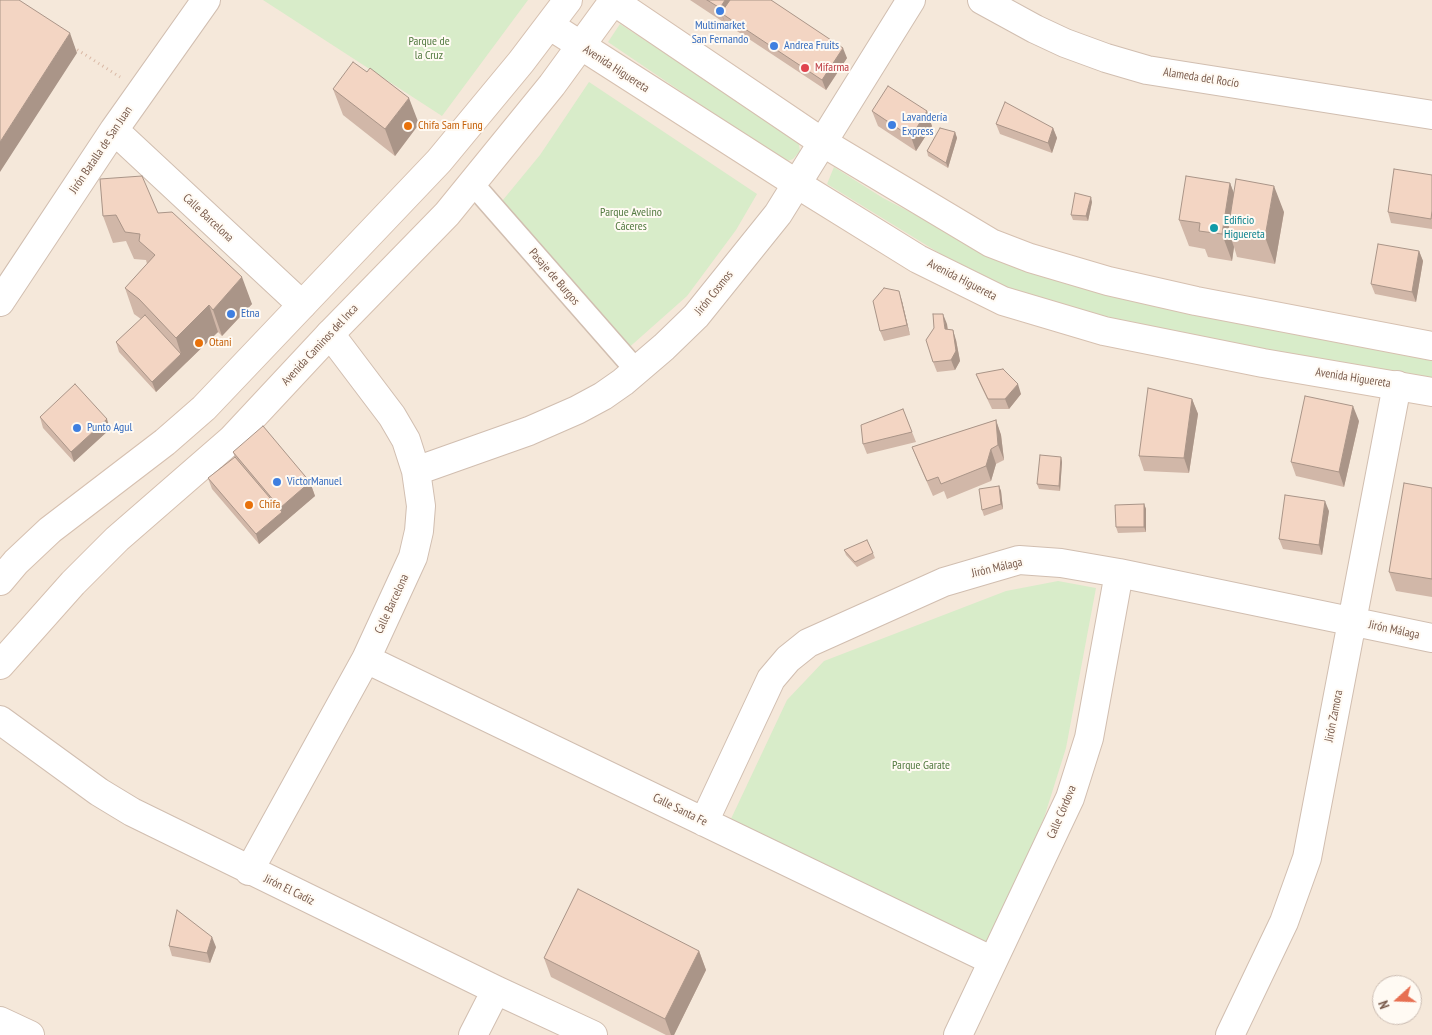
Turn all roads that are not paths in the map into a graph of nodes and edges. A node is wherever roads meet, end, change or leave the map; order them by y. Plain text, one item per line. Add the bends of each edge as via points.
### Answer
1 (206, 0) edge
2 (568, 0) edge
3 (613, 0) edge
4 (910, 0) edge
5 (982, 0) edge
6 (549, 25) junction
7 (581, 46) junction
8 (1432, 115) edge
9 (114, 130) junction
10 (822, 142) junction
11 (472, 183) junction
12 (797, 184) junction
13 (0, 302) edge
14 (302, 305) junction
15 (330, 334) junction
16 (1432, 346) edge
17 (636, 370) junction
18 (1397, 385) junction
19 (1432, 392) edge
20 (416, 471) junction
21 (1119, 573) junction
22 (0, 581) edge
23 (1352, 621) junction
24 (1432, 638) edge
25 (366, 659) junction
26 (0, 666) edge
27 (0, 720) edge
28 (704, 822) junction
29 (249, 871) junction
30 (993, 961) junction
31 (496, 990) junction
32 (0, 1021) edge
33 (30, 1035) edge
34 (473, 1035) edge
35 (593, 1035) edge
36 (958, 1035) edge
37 (1230, 1035) edge

1 - 9 street, Jirón Batalla de San Juan
2 - 6 street
3 - 7 street, Avenida Caminos del Inca
3 - 10 street
4 - 10 street, Jirón Cosmos
5 - 8 street, Alameda del Rocío via 1065,43 1147,70
6 - 7 street, Avenida Higuereta
6 - 14 street via 439,161
7 - 11 street, Avenida Caminos del Inca
7 - 12 street, Avenida Higuereta
9 - 13 street, Jirón Batalla de San Juan
9 - 14 street, Calle Barcelona
10 - 12 street, Jirón Cosmos
10 - 16 street via 991,243 1030,258 1108,281 1196,301
11 - 15 street, Avenida Caminos del Inca via 447,214
11 - 17 street, Pasaje de Burgos
12 - 17 street, Jirón Cosmos via 778,214 696,316
12 - 18 street, Avenida Higuereta via 918,259 1002,300 1104,331
14 - 22 street via 204,408 50,530
15 - 20 street, Calle Barcelona via 392,416 406,440
15 - 26 street, Avenida Caminos del Inca via 232,439 117,539 73,583
17 - 20 street, Jirón Cosmos via 603,396 569,414
18 - 19 street, Avenida Higuereta
18 - 23 street, Jirón Zamora
20 - 25 street, Calle Barcelona via 421,506 413,558
21 - 23 street, Jirón Málaga
21 - 28 street, Jirón Málaga via 1019,560 944,582 808,643 788,659 772,680
21 - 30 street, Calle Córdova via 1089,738 1070,798
23 - 24 street, Jirón Málaga
23 - 37 street, Jirón Zamora via 1307,858 1284,922
25 - 28 street, Calle Santa Fe
25 - 29 street, Calle Barcelona
27 - 29 street, Jirón El Cadiz via 99,792
28 - 30 street, Calle Santa Fe
29 - 31 street, Jirón El Cadiz
30 - 36 street, Calle Córdova
31 - 34 street
31 - 35 street, Jirón El Cadiz
32 - 33 street

